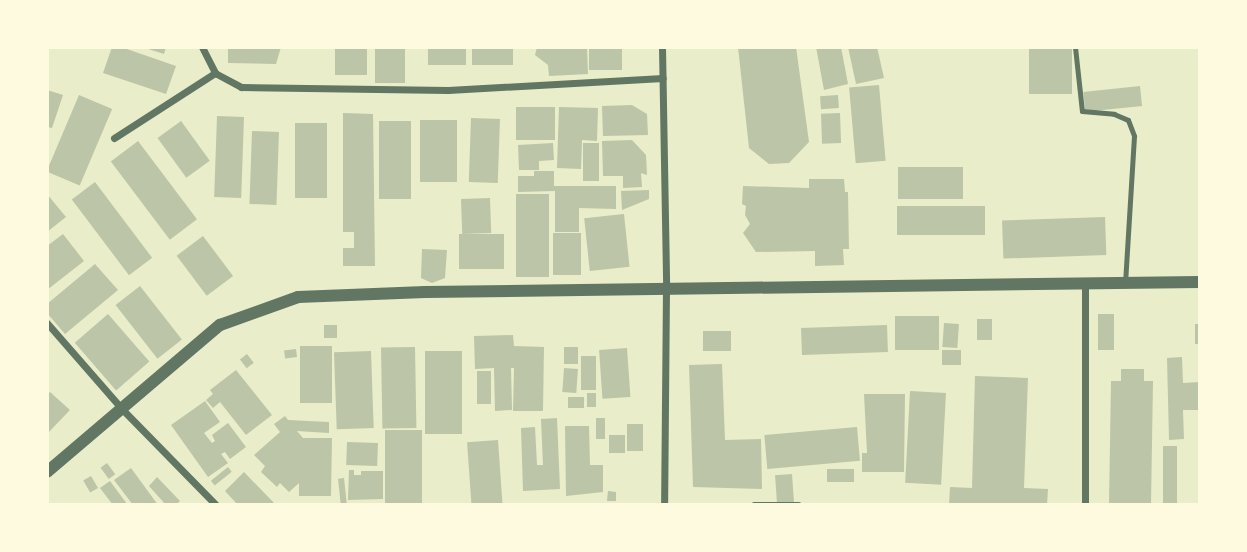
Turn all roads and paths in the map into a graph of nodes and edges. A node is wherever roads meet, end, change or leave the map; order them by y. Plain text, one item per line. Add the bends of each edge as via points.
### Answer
1 (202, 47) edge
2 (662, 47) edge
3 (1075, 47) edge
4 (215, 73) junction
5 (663, 78) junction
6 (114, 138) dead end
7 (1200, 282) edge
8 (1125, 285) junction
9 (1085, 286) junction
10 (666, 288) junction
11 (47, 323) edge
12 (122, 409) junction
13 (47, 472) edge
14 (216, 505) edge
15 (664, 505) edge
16 (754, 505) edge
17 (798, 505) edge
18 (1085, 505) edge

1 - 4 street
2 - 5 street
3 - 8 lane via 1082,111 1128,120 1134,136
4 - 5 street via 242,87 448,90
4 - 6 street
5 - 10 street
7 - 8 street
8 - 9 street
9 - 10 street
9 - 18 street
10 - 12 street via 298,297 220,325
10 - 15 street
11 - 12 street
12 - 13 street
12 - 14 street
16 - 17 street

